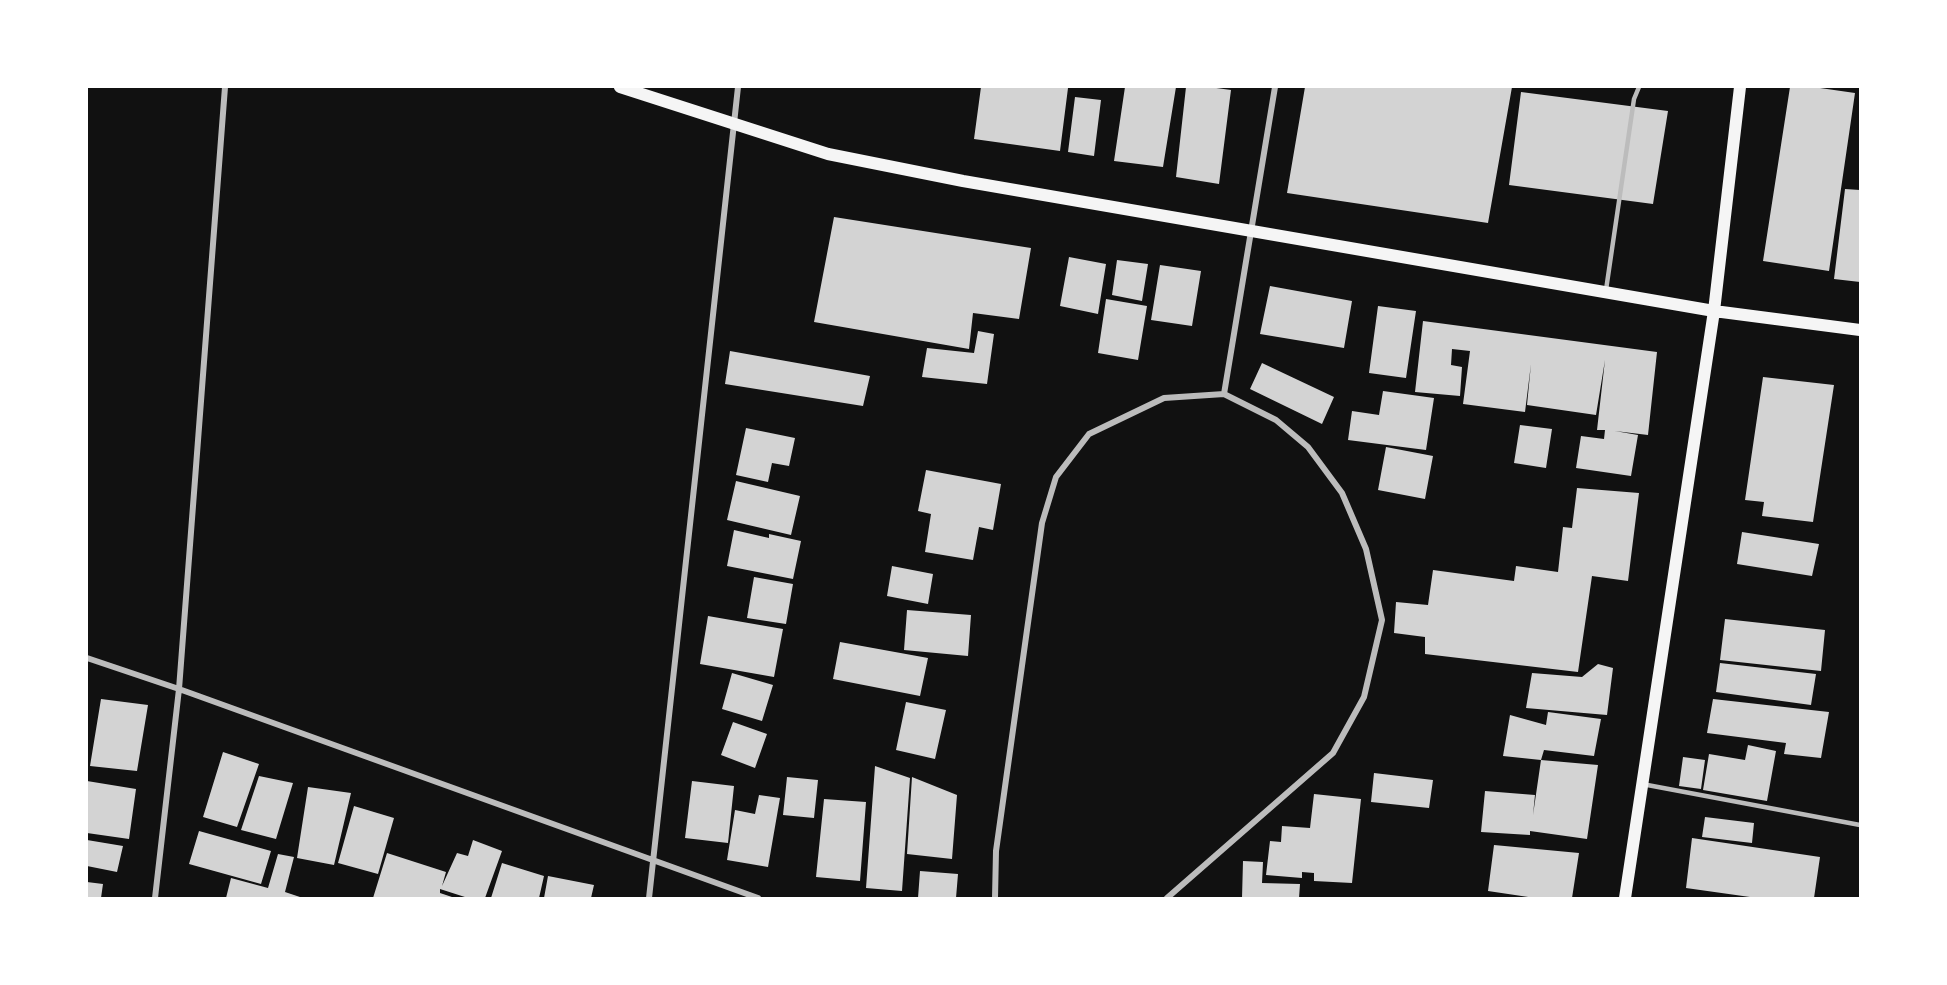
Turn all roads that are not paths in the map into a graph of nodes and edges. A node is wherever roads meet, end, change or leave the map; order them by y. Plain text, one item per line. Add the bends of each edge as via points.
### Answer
1 (225, 87) edge
2 (620, 87) edge
3 (738, 87) edge
4 (1275, 87) edge
5 (1639, 87) edge
6 (1740, 87) edge
7 (733, 124) junction
8 (1251, 230) junction
9 (1606, 292) junction
10 (1714, 311) junction
11 (1860, 330) edge
12 (1224, 394) junction
13 (87, 658) edge
14 (179, 689) junction
15 (1642, 784) junction
16 (1860, 825) edge
17 (654, 860) junction
18 (155, 898) edge
19 (649, 898) edge
20 (758, 898) edge
21 (995, 898) edge
22 (1167, 898) edge
23 (1625, 898) edge

1 - 14 street
2 - 7 main road
3 - 7 street
4 - 8 street
5 - 9 lane via 1634,99
6 - 10 main road
7 - 8 main road via 828,154
7 - 17 street
8 - 9 main road
8 - 12 street
9 - 10 main road
10 - 11 main road
10 - 15 main road
12 - 21 street via 1164,398 1089,434 1056,477 1042,523 996,851
12 - 22 street via 1276,420 1308,447 1342,493 1366,549 1382,620 1364,697 1333,753
13 - 14 street
14 - 17 street
14 - 18 street
15 - 16 lane
15 - 23 main road
17 - 19 street
17 - 20 street

